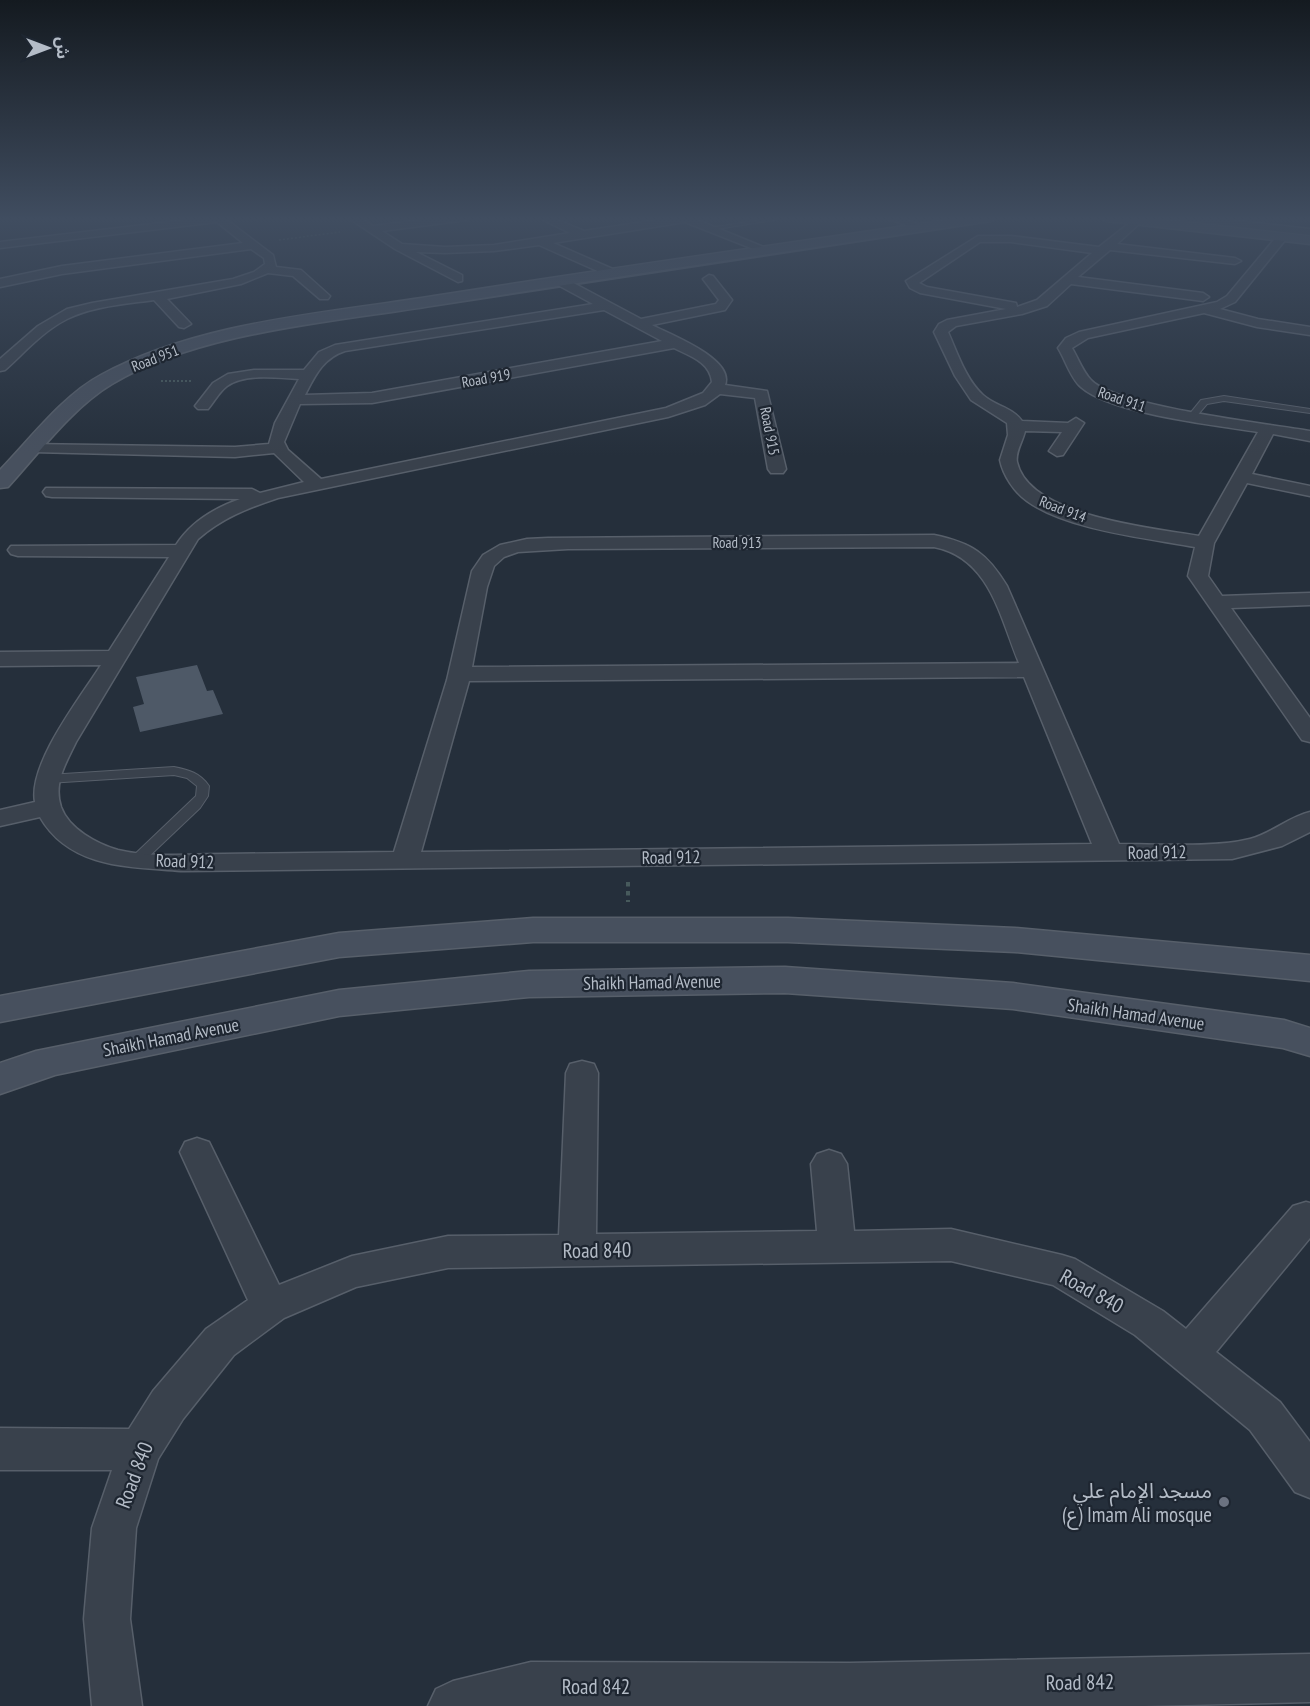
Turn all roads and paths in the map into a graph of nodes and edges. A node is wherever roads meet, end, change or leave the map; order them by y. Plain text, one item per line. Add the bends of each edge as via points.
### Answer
1 (146, 297) edge
2 (158, 297) edge
3 (462, 297) edge
4 (587, 297) edge
5 (723, 297) edge
6 (963, 297) edge
7 (1049, 297) edge
8 (1168, 297) edge
9 (1233, 297) edge
10 (1205, 303) junction
11 (604, 306) junction
12 (1022, 310) junction
13 (184, 324) dead end
14 (638, 324) junction
15 (1310, 331) edge
16 (676, 344) junction
17 (0, 368) edge
18 (310, 375) junction
19 (105, 380) junction
20 (223, 382) junction
21 (716, 389) junction
22 (295, 400) junction
23 (203, 406) dead end
24 (1310, 411) edge
25 (1192, 416) junction
26 (1017, 426) junction
27 (1268, 429) junction
28 (1310, 436) edge
29 (33, 447) junction
30 (279, 448) junction
31 (1057, 451) dead end
32 (777, 469) dead end
33 (1241, 477) junction
34 (0, 482) edge
35 (317, 485) junction
36 (1310, 491) edge
37 (51, 492) dead end
38 (274, 494) junction
39 (1205, 543) junction
40 (18, 550) dead end
41 (182, 551) junction
42 (1310, 598) edge
43 (1217, 602) junction
44 (117, 658) junction
45 (0, 659) edge
46 (1034, 670) junction
47 (461, 674) junction
48 (1310, 735) edge
49 (48, 779) junction
50 (48, 807) junction
51 (0, 818) edge
52 (1310, 820) edge
53 (1109, 852) junction
54 (138, 859) junction
55 (405, 860) junction
56 (1310, 968) edge
57 (0, 1010) edge
58 (1310, 1042) edge
59 (582, 1073) dead end
60 (0, 1079) edge
61 (197, 1152) dead end
62 (829, 1164) dead end
63 (1305, 1217) dead end
64 (837, 1245) junction
65 (577, 1251) junction
66 (270, 1306) junction
67 (1190, 1354) junction
68 (0, 1449) edge
69 (140, 1450) junction
70 (1310, 1477) edge
71 (1310, 1678) edge
72 (1115, 1693) edge
73 (851, 1696) edge
74 (117, 1706) edge
75 (453, 1706) edge

1 - 17 street via 98,304 62,316
2 - 13 street
3 - 19 street, Road 951 via 246,331 153,357
4 - 11 street
5 - 14 street via 726,300 720,306
6 - 12 street
7 - 12 street
8 - 10 street
9 - 10 street, Road 911 via 1221,305
10 - 15 street via 1257,323
10 - 25 street, Road 911 via 1084,335 1065,348 1086,384 1102,394 1142,407
11 - 14 street
11 - 18 street via 343,347 322,356
12 - 26 street via 952,323 941,332 974,395
14 - 16 street
16 - 21 street via 718,369 720,383
16 - 22 street, Road 919 via 372,398
18 - 20 street via 246,375
18 - 22 street
19 - 20 path
19 - 29 street, Road 951 via 78,400
20 - 23 street
21 - 32 street, Road 915 via 762,389
21 - 35 street via 704,399 668,412
22 - 30 street via 278,435
24 - 25 lane via 1217,398 1203,402
25 - 27 street, Road 911
26 - 31 street via 1074,426
26 - 39 street, Road 914 via 1008,453 1009,464 1021,487 1034,498 1082,518
27 - 28 street, Road 911
27 - 33 street
29 - 30 street via 235,452
29 - 34 street, Road 951
30 - 35 street
33 - 36 street
33 - 39 street
35 - 38 street
37 - 38 street
38 - 41 street via 227,509 208,520
39 - 43 street via 1198,576
40 - 41 street
41 - 44 street
42 - 43 street
43 - 48 street
44 - 45 street
44 - 49 street via 64,742
46 - 47 street
46 - 47 street, Road 913 via 987,567 965,549 950,544 568,543 501,550 488,560 479,581
46 - 53 street, Road 913
47 - 55 street, Road 913
49 - 50 street
49 - 54 lane via 174,771 198,779 203,786 202,796
50 - 51 street
50 - 54 street, Road 912 via 54,820 76,842 118,858
52 - 53 street, Road 912 via 1280,838 1232,851
53 - 55 street, Road 912
54 - 55 street, Road 912 via 184,863
56 - 57 street via 1004,940 788,930 532,930 339,945
58 - 60 street, Shaikh Hamad Avenue via 1284,1034 1013,996 785,980 529,984 339,1003 50,1061
59 - 65 street
61 - 66 street
62 - 64 street
63 - 67 street
64 - 65 street, Road 840
64 - 67 street, Road 840 via 951,1245 1062,1271 1149,1323
65 - 66 street, Road 840 via 448,1252 352,1272
66 - 69 street, Road 840 via 220,1342 168,1405
67 - 70 street, Road 840 via 1264,1416
68 - 69 street
69 - 74 street, Road 840 via 114,1528 107,1619
71 - 72 street, Road 842
72 - 73 street, Road 842
73 - 75 street, Road 842 via 531,1686

